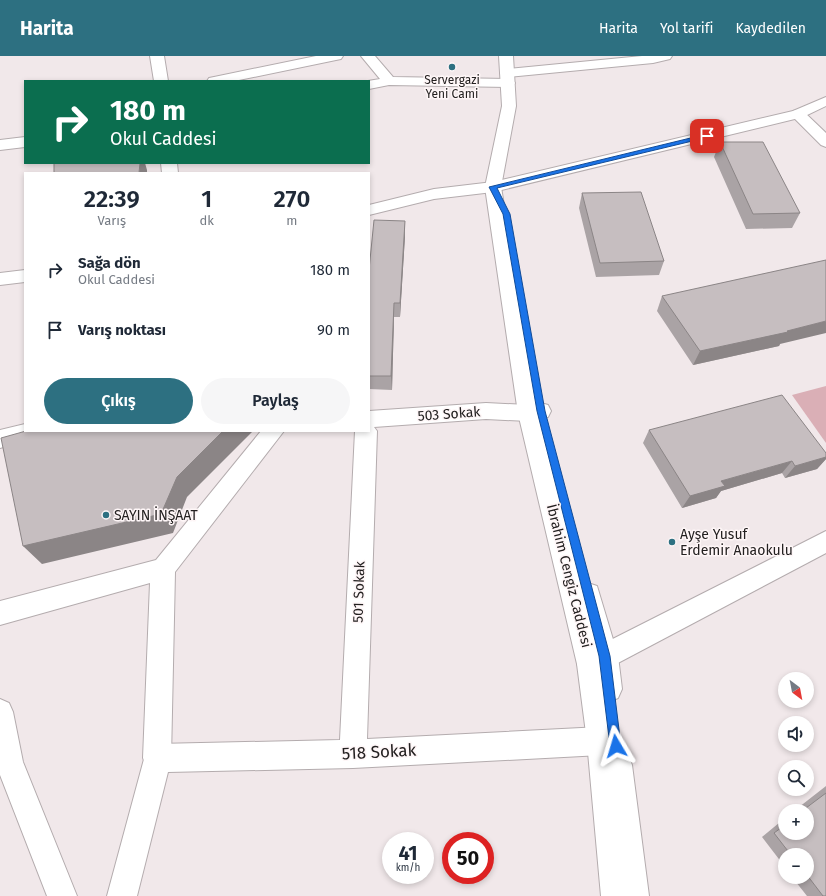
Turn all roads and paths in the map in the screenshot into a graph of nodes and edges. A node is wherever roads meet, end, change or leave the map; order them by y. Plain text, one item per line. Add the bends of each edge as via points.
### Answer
1 (157, 56) edge
2 (336, 56) edge
3 (368, 56) edge
4 (506, 56) edge
5 (656, 57) edge
6 (508, 78) junction
7 (161, 80) edge
8 (219, 80) edge
9 (389, 81) junction
10 (370, 85) edge
11 (826, 101) edge
12 (798, 114) junction
13 (24, 142) edge
14 (826, 142) edge
15 (0, 145) edge
16 (493, 187) junction
17 (370, 210) edge
18 (24, 276) edge
19 (0, 280) edge
20 (534, 412) junction
21 (370, 419) edge
22 (28, 432) edge
23 (272, 432) edge
24 (366, 432) edge
25 (0, 440) edge
26 (826, 540) edge
27 (164, 569) junction
28 (0, 613) edge
29 (598, 660) junction
30 (0, 712) edge
31 (601, 741) junction
32 (353, 754) junction
33 (156, 758) junction
34 (62, 896) edge
35 (122, 896) edge
36 (616, 896) edge
37 (634, 896) edge

1 - 7 street
2 - 8 street
3 - 9 street
4 - 6 street, İbrahim Cengiz Caddesi
5 - 6 street
6 - 9 street
6 - 16 street, İbrahim Cengiz Caddesi via 510,106
9 - 10 street
11 - 12 street
12 - 14 street
12 - 16 street
13 - 15 street
16 - 17 street via 434,194
16 - 20 street, İbrahim Cengiz Caddesi
18 - 19 street
20 - 21 street, 503 Sokak via 486,411
20 - 29 street, İbrahim Cengiz Caddesi
22 - 25 street
23 - 27 street
24 - 32 street, 501 Sokak
26 - 29 street
27 - 28 street
27 - 33 street
29 - 31 street, İbrahim Cengiz Caddesi
29 - 37 street, İbrahim Cengiz Caddesi
30 - 34 street via 9,762
31 - 32 street, 518 Sokak
31 - 36 street, İbrahim Cengiz Caddesi
32 - 33 street, 518 Sokak
33 - 35 street

